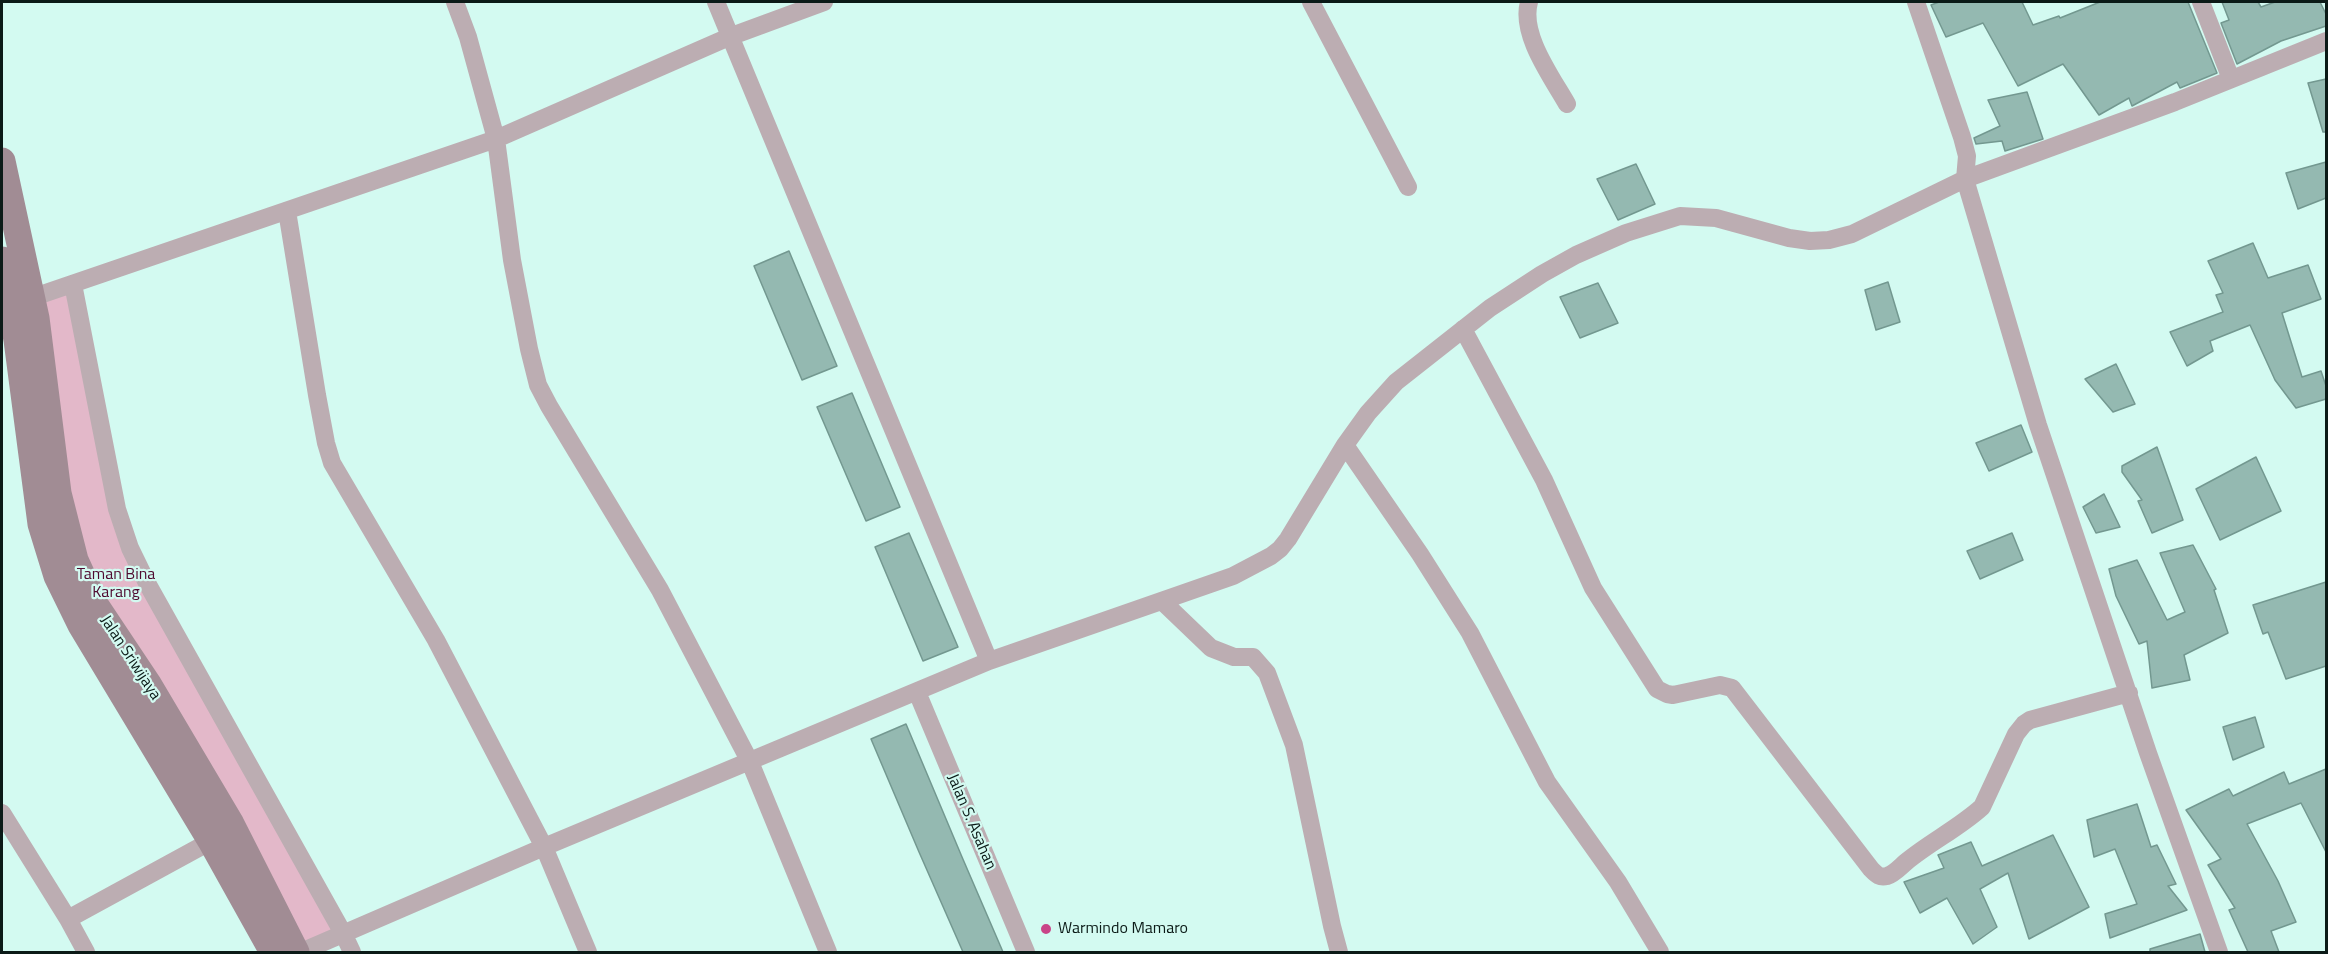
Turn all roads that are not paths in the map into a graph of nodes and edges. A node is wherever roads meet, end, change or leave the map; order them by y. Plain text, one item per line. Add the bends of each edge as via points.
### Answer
1 (455, 2) edge
2 (716, 2) edge
3 (824, 2) edge
4 (1311, 2) edge
5 (1529, 2) edge
6 (1916, 2) edge
7 (2201, 2) edge
8 (729, 37) junction
9 (2326, 41) edge
10 (2231, 79) junction
11 (1567, 104) dead end
12 (496, 139) junction
13 (2, 161) edge
14 (1965, 179) junction
15 (1408, 187) dead end
16 (287, 211) junction
17 (2, 260) edge
18 (73, 284) junction
19 (31, 298) junction
20 (1463, 329) junction
21 (34, 393) junction
22 (1345, 445) junction
23 (1163, 602) junction
24 (989, 661) junction
25 (917, 693) junction
26 (2129, 693) junction
27 (750, 762) junction
28 (5, 824) edge
29 (211, 841) junction
30 (544, 847) junction
31 (68, 919) junction
32 (344, 934) junction
33 (86, 952) edge
34 (273, 952) edge
35 (296, 952) edge
36 (301, 952) edge
37 (352, 952) edge
38 (588, 952) edge
39 (828, 952) edge
40 (1026, 952) edge
41 (1339, 952) edge
42 (1660, 952) edge
43 (2219, 952) edge

1 - 12 street
2 - 8 street
3 - 8 street
4 - 15 street
5 - 11 street via 1526,11 1530,34
6 - 14 street via 1962,136 1967,156
7 - 10 street
8 - 12 street
8 - 24 street
9 - 10 street
10 - 14 street
12 - 16 street
12 - 27 street via 513,260 538,385 660,590
13 - 19 main road, Jalan Sriwijaya
14 - 20 street via 1851,234 1829,240 1789,238 1716,218 1680,216 1626,233 1576,255
14 - 26 street via 2038,425
16 - 18 street
16 - 30 street via 332,463 436,640
17 - 21 main road, Jalan Sriwijaya via 17,340
18 - 19 street
18 - 32 street via 117,509 130,548
19 - 21 main road, Jalan Sriwijaya
20 - 22 street via 1396,382
20 - 26 street via 1544,480 1593,588 1657,688 1673,695 1720,685 1732,688 1878,876 1893,873 1982,807 2016,734 2030,720
21 - 29 main road, Jalan Sriwijaya via 41,524 57,576 81,625
21 - 35 main road, Jalan Sriwijaya via 75,560 86,585 231,824
22 - 23 street via 1280,549 1233,576
22 - 42 street via 1470,633 1547,782 1618,882
23 - 24 street
23 - 41 street via 1210,648 1234,657 1253,657 1267,673 1294,745
24 - 25 street
25 - 27 street
25 - 40 street, Jalan S. Asahan
26 - 43 street
27 - 30 street
27 - 39 street
28 - 31 street
29 - 31 street
29 - 34 main road, Jalan Sriwijaya
30 - 32 street
30 - 38 street
31 - 33 street
32 - 36 street
32 - 37 street

